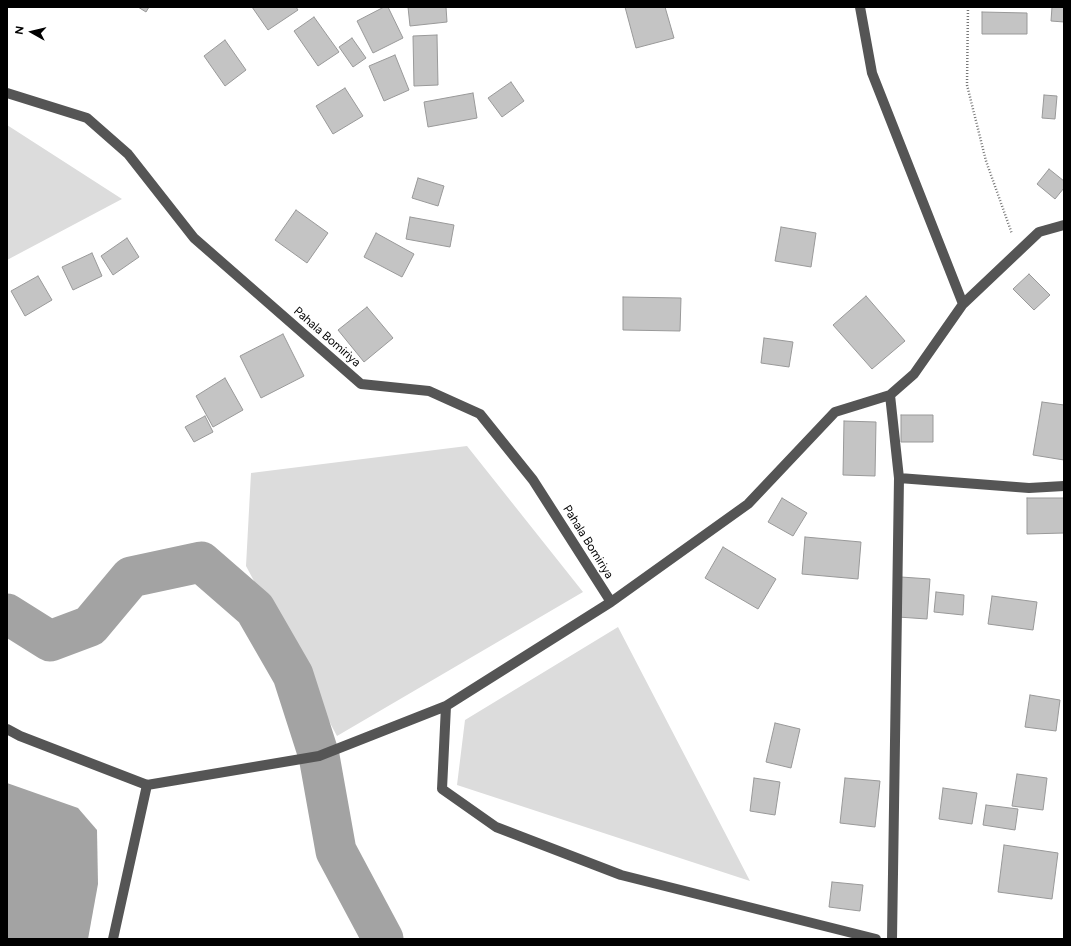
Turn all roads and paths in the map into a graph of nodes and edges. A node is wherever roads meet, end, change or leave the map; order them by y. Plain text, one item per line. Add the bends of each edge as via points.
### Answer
1 (860, 7) edge
2 (968, 7) edge
3 (7, 93) edge
4 (1064, 225) edge
5 (1018, 252) junction
6 (963, 304) junction
7 (890, 395) junction
8 (899, 478) junction
9 (1064, 486) edge
10 (611, 602) junction
11 (446, 706) junction
12 (7, 729) edge
13 (147, 785) junction
14 (113, 939) edge
15 (876, 939) edge
16 (892, 939) edge

1 - 6 street via 872,73
2 - 5 path via 967,85 986,161
3 - 10 street, Pahala Bomiriya via 87,118 128,154 194,238 361,384 429,391 480,414 533,480
4 - 5 street via 1039,232
5 - 6 street
6 - 7 street via 914,374
7 - 8 street
7 - 10 street via 835,412 748,504
8 - 9 street via 1029,488
8 - 16 street
10 - 11 street
11 - 13 street via 319,756
11 - 15 street via 442,788 496,827 621,875
12 - 13 street
13 - 14 street

